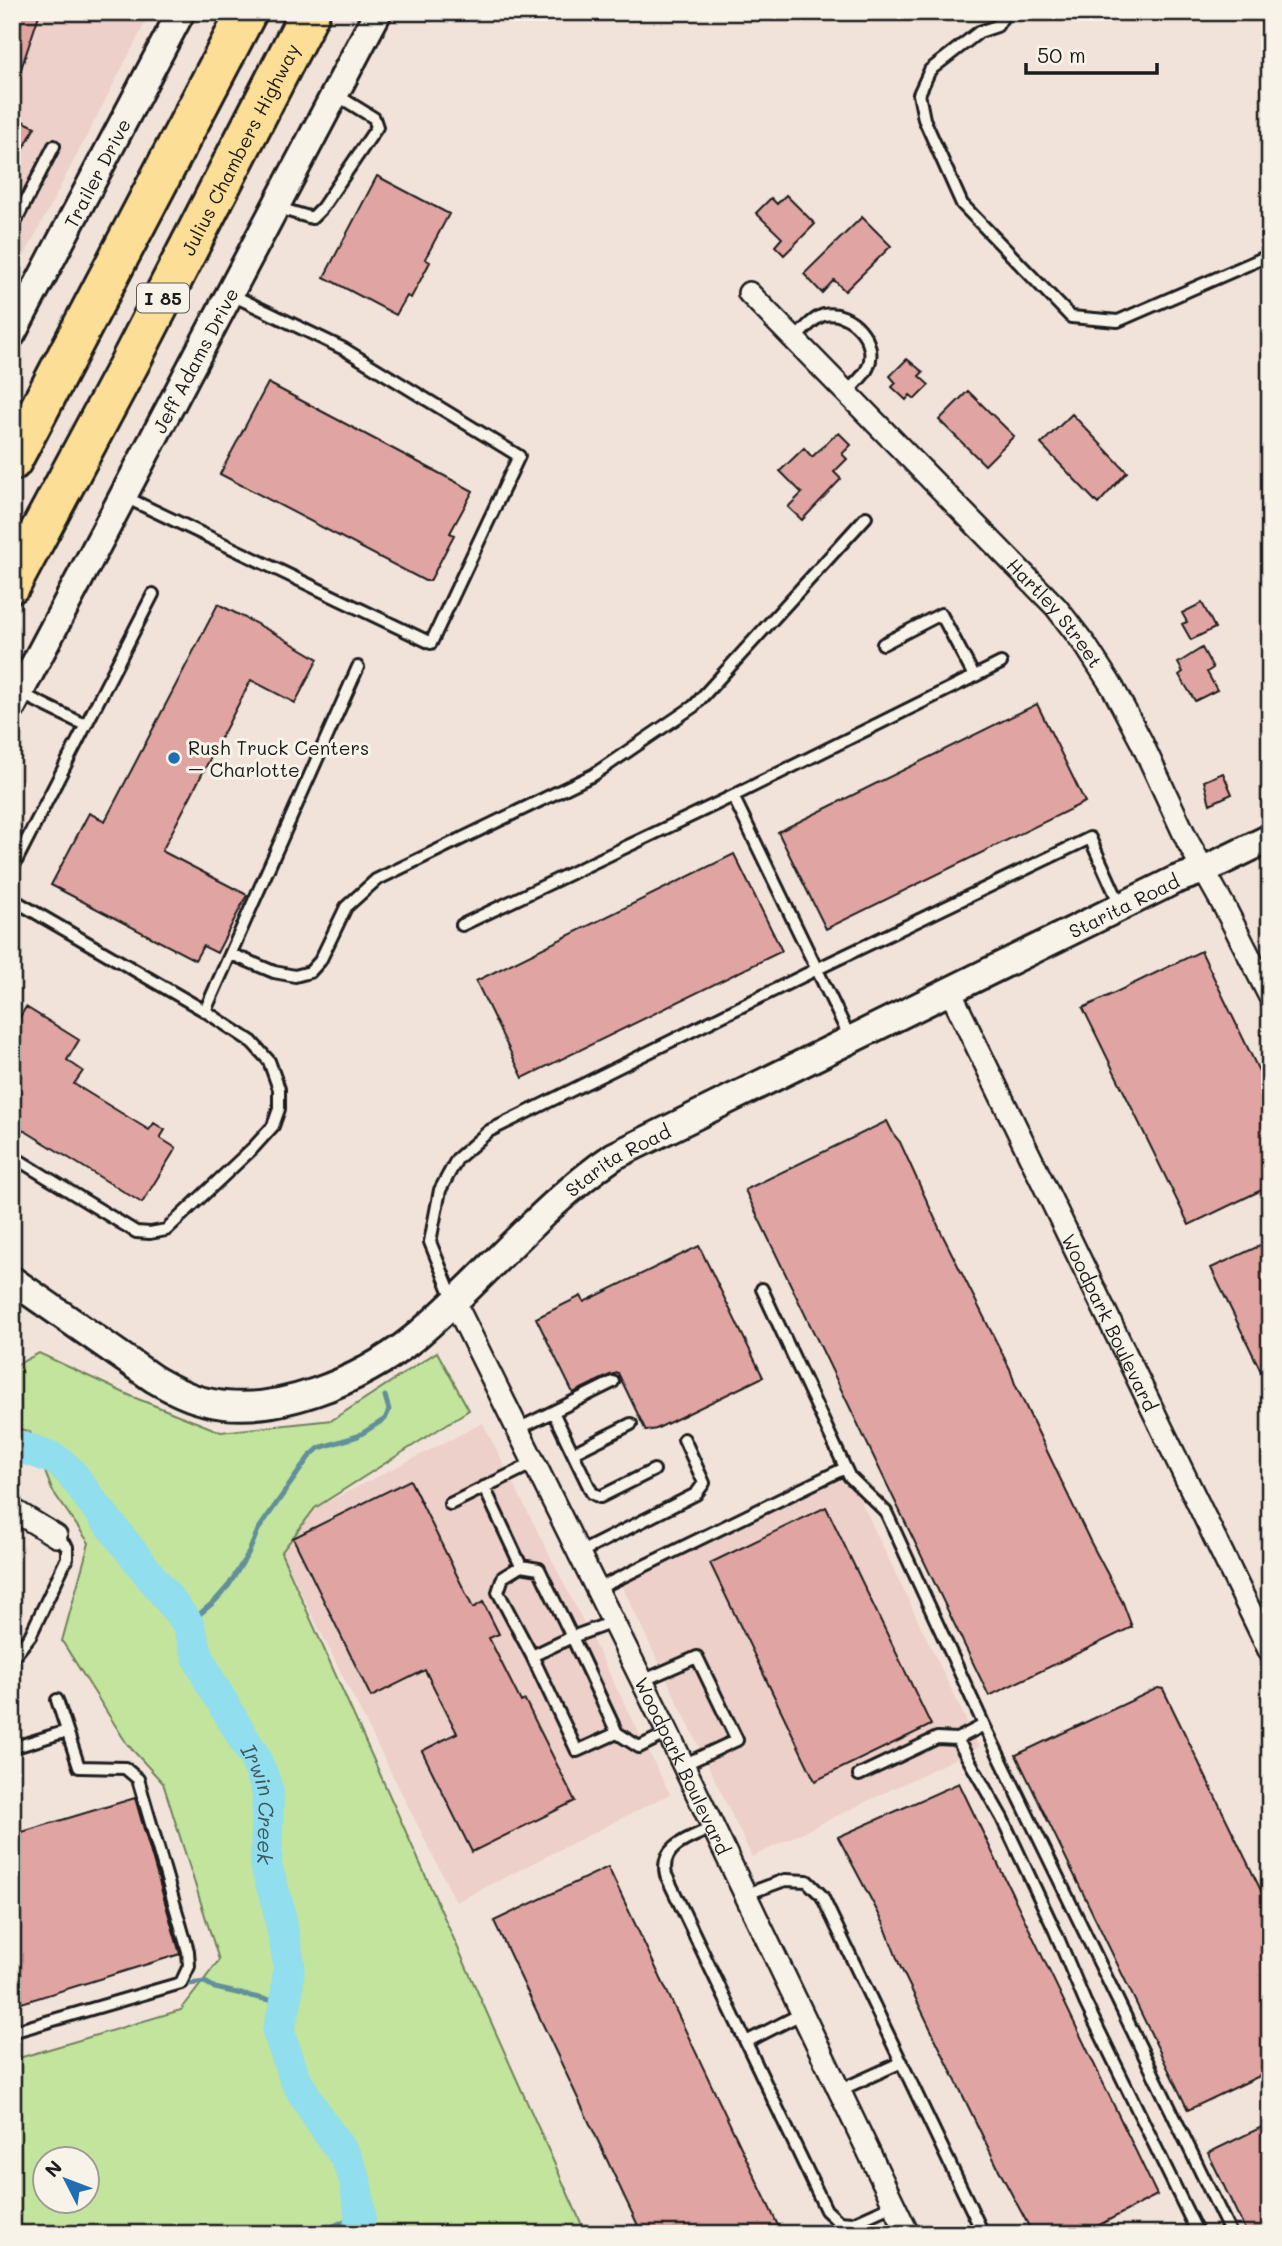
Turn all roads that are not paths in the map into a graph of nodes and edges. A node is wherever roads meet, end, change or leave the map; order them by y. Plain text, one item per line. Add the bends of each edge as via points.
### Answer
1 (181, 12) edge
2 (247, 12) edge
3 (310, 12) edge
4 (377, 12) edge
5 (1006, 12) edge
6 (335, 94) junction
7 (54, 146) dead end
8 (275, 207) junction
9 (12, 228) edge
10 (1270, 255) edge
11 (749, 293) dead end
12 (230, 294) junction
13 (16, 318) edge
14 (795, 339) junction
15 (847, 392) junction
16 (12, 461) edge
17 (123, 496) junction
18 (866, 517) dead end
19 (12, 583) edge
20 (153, 594) dead end
21 (883, 644) dead end
22 (1001, 663) dead end
23 (358, 667) dead end
24 (974, 676) junction
25 (16, 700) edge
26 (85, 724) junction
27 (733, 796) junction
28 (1270, 838) edge
29 (12, 869) edge
30 (1204, 870) junction
31 (12, 899) edge
32 (1121, 907) junction
33 (463, 925) dead end
34 (231, 954) junction
35 (817, 969) junction
36 (950, 991) junction
37 (1270, 997) edge
38 (205, 1011) junction
39 (850, 1040) junction
40 (12, 1156) edge
41 (12, 1280) edge
42 (762, 1289) dead end
43 (454, 1301) junction
44 (613, 1382) dead end
45 (553, 1412) junction
46 (631, 1423) dead end
47 (518, 1429) junction
48 (684, 1440) dead end
49 (573, 1453) junction
50 (534, 1463) junction
51 (845, 1468) junction
52 (654, 1471) dead end
53 (484, 1488) junction
54 (450, 1504) dead end
55 (12, 1508) edge
56 (56, 1536) joint
57 (579, 1553) junction
58 (521, 1566) junction
59 (597, 1589) junction
60 (613, 1622) junction
61 (572, 1637) junction
62 (1270, 1652) edge
63 (532, 1656) junction
64 (12, 1659) edge
65 (642, 1681) junction
66 (57, 1700) dead end
67 (984, 1725) junction
68 (67, 1731) junction
69 (617, 1733) junction
70 (668, 1733) junction
71 (957, 1739) junction
72 (12, 1748) edge
73 (683, 1765) junction
74 (859, 1775) dead end
75 (712, 1828) junction
76 (744, 1895) junction
77 (801, 2014) junction
78 (12, 2032) edge
79 (746, 2042) junction
80 (902, 2062) junction
81 (838, 2091) junction
82 (893, 2205) junction
83 (908, 2234) edge
84 (980, 2234) edge
85 (1198, 2234) edge
86 (1231, 2234) edge

1 - 13 street, Trailer Drive
2 - 16 highway, I 85
3 - 19 highway, Julius Chambers Highway / I 85
4 - 6 street, Jeff Adams Drive
5 - 10 lane via 998,26 979,32 930,70 919,94 924,119 962,204 1071,317 1118,321
6 - 8 street, Jeff Adams Drive
6 - 8 lane via 374,118 377,127 312,218
7 - 9 lane
8 - 12 street, Jeff Adams Drive
11 - 14 street, Hartley Street
12 - 17 street, Jeff Adams Drive
12 - 17 lane via 344,349 519,456 431,643
14 - 15 street, Hartley Street
14 - 15 lane via 823,315 850,321 865,336 872,349 868,367
15 - 30 street, Hartley Street via 1056,607 1086,646 1141,741
17 - 25 street, Jeff Adams Drive
18 - 34 lane via 694,706 593,775 376,880 346,907 310,972 295,976 274,972
20 - 26 lane
21 - 24 lane via 942,614
22 - 24 lane
23 - 34 lane
24 - 27 lane
25 - 26 lane
26 - 29 lane
27 - 33 lane
27 - 35 lane
28 - 30 street, Starita Road
30 - 32 street, Starita Road
30 - 37 street, Hartley Street
31 - 38 lane
32 - 35 lane via 1090,838
32 - 36 street, Starita Road
34 - 38 lane
35 - 39 lane
35 - 43 lane via 489,1131 457,1159 440,1190 430,1242
36 - 39 street, Starita Road
36 - 62 street, Woodpark Boulevard
38 - 40 lane via 251,1042 269,1061 279,1089 279,1109 273,1126 254,1147 166,1230 136,1232
39 - 43 street, Starita Road via 614,1156 570,1188
41 - 43 street, Starita Road via 170,1388 205,1402 247,1406 315,1392 356,1373 412,1339
42 - 51 lane
43 - 47 street, Woodpark Boulevard
44 - 45 lane
45 - 47 lane
45 - 49 lane
46 - 49 lane
47 - 50 street, Woodpark Boulevard
48 - 57 lane via 704,1483 696,1494
49 - 52 lane via 592,1493 600,1497
50 - 53 lane
50 - 57 street, Woodpark Boulevard
51 - 59 lane
51 - 67 lane via 886,1512
53 - 54 lane
53 - 58 lane
55 - 56 street
56 - 64 lane via 67,1547 67,1558 30,1636
57 - 59 street, Woodpark Boulevard
58 - 61 lane via 539,1569
58 - 63 lane via 503,1577 498,1592
59 - 60 street, Woodpark Boulevard
60 - 61 lane
60 - 65 street, Woodpark Boulevard
61 - 63 lane
61 - 69 lane
63 - 69 lane via 577,1751
65 - 70 street, Woodpark Boulevard
65 - 73 lane via 697,1657 737,1740
66 - 68 lane
67 - 71 lane
67 - 86 lane
68 - 72 lane
68 - 78 lane via 79,1767 125,1768 138,1779 189,1966 181,1983
69 - 70 lane via 639,1746
70 - 73 street, Woodpark Boulevard
71 - 74 lane via 937,1738
71 - 85 lane via 1002,1818
73 - 75 street, Woodpark Boulevard
75 - 76 street, Woodpark Boulevard
75 - 79 lane via 682,1842 668,1853 664,1864
76 - 77 street, Woodpark Boulevard
76 - 80 lane via 785,1880 807,1881 822,1896
77 - 79 lane
77 - 81 street, Woodpark Boulevard
79 - 82 lane via 826,2210 839,2222 853,2223
80 - 81 lane
80 - 84 lane
81 - 82 street, Woodpark Boulevard
82 - 83 street, Woodpark Boulevard

